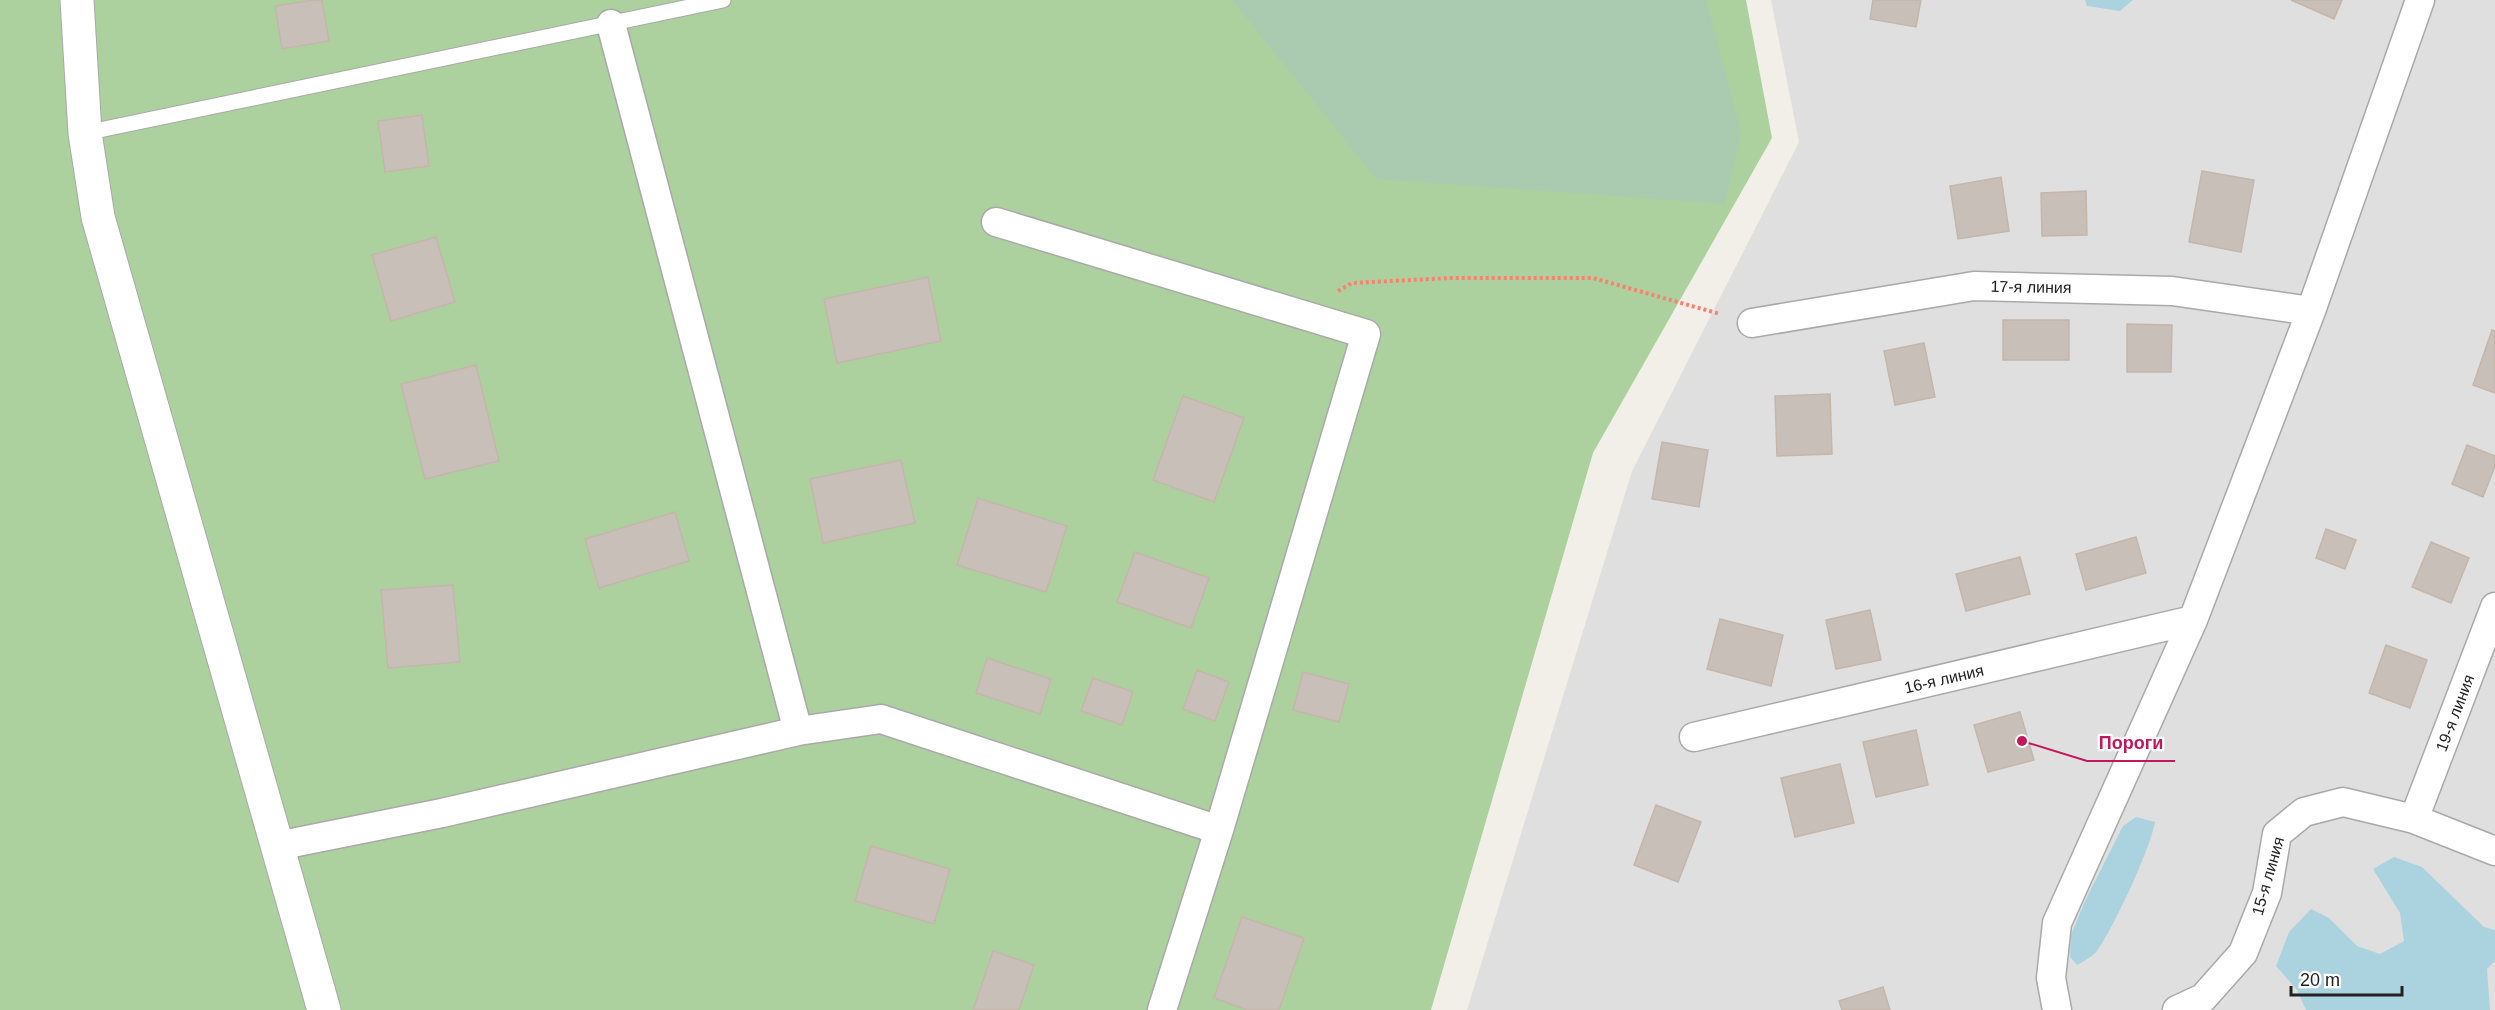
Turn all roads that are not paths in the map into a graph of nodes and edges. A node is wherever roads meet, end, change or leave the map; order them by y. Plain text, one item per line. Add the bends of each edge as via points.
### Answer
1 (77, 0) edge
2 (723, 0) edge
3 (2420, 0) edge
4 (611, 24) junction
5 (85, 133) junction
6 (996, 222) dead end
7 (2311, 311) junction
8 (1752, 323) road end
9 (2495, 607) edge
10 (2193, 620) junction
11 (798, 731) junction
12 (1694, 737) dead end
13 (2414, 819) junction
14 (1219, 830) junction
15 (277, 846) junction
16 (2495, 851) edge
17 (324, 1010) edge
18 (1162, 1010) edge
19 (2057, 1010) edge
20 (2177, 1010) edge

1 - 5 street
2 - 4 lane
3 - 7 street
4 - 5 lane
4 - 11 street
5 - 15 street via 98,217
6 - 14 street via 1366,334
7 - 8 street, 17-я линия via 2172,291 1974,286
7 - 10 street
9 - 13 street, 19-я линия
10 - 12 street, 16-я линия
10 - 19 street via 2057,923 2051,978
11 - 14 street via 881,719
11 - 15 street via 453,811
13 - 16 street, 15-я линия
13 - 20 street, 15-я линия via 2343,802 2304,812 2277,834 2267,893 2243,953 2203,998
14 - 18 street
15 - 17 street

